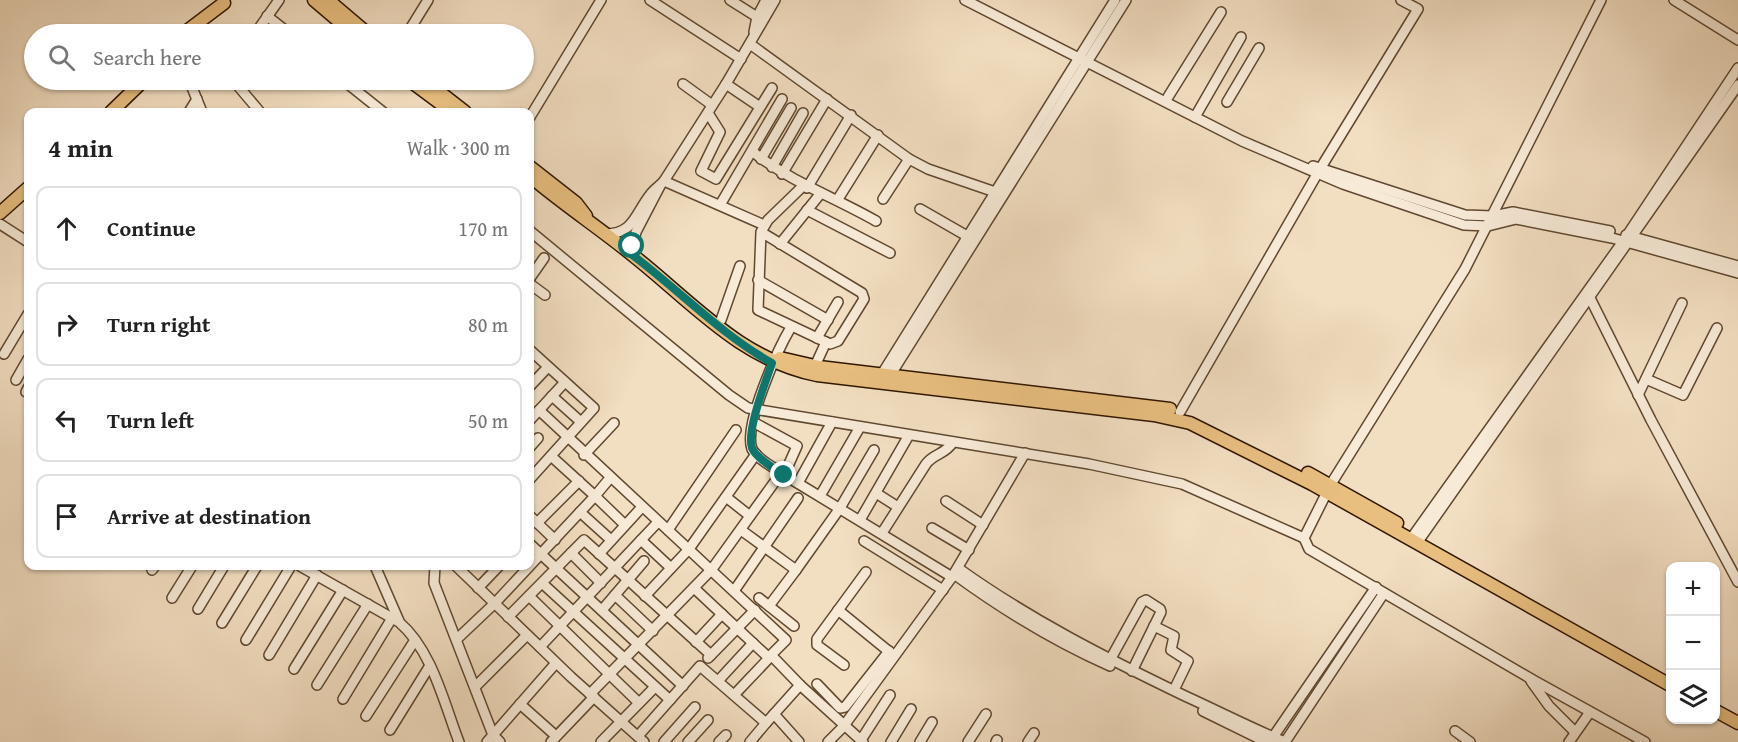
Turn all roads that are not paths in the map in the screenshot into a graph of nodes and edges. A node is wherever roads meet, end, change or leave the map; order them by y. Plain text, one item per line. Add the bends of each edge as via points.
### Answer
1 (279, 0) edge
2 (314, 0) edge
3 (328, 0) edge
4 (428, 0) edge
5 (602, 0) edge
6 (650, 0) edge
7 (730, 0) edge
8 (766, 0) edge
9 (775, 0) edge
10 (965, 0) edge
11 (978, 0) edge
12 (1115, 0) edge
13 (1126, 0) edge
14 (1400, 0) edge
15 (1601, 0) edge
16 (1674, 0) edge
17 (223, 1) edge
18 (1419, 5) edge
19 (1221, 12) dead end
20 (267, 16) junction
21 (757, 17) junction
22 (195, 24) edge
23 (203, 24) edge
24 (262, 24) edge
25 (277, 24) edge
26 (342, 24) edge
27 (356, 24) edge
28 (413, 24) edge
29 (1241, 37) dead end
30 (1738, 40) edge
31 (752, 41) junction
32 (1259, 48) dead end
33 (1233, 51) junction
34 (1085, 56) junction
35 (741, 59) junction
36 (1251, 61) junction
37 (1738, 68) edge
38 (1217, 79) junction
39 (683, 84) dead end
40 (726, 84) junction
41 (1738, 85) edge
42 (772, 88) dead end
43 (1235, 89) junction
44 (123, 90) edge
45 (134, 90) edge
46 (193, 90) edge
47 (241, 90) edge
48 (356, 90) edge
49 (422, 90) edge
50 (437, 90) edge
51 (1168, 98) junction
52 (197, 99) junction
53 (782, 99) dead end
54 (827, 99) junction
55 (1227, 102) dead end
56 (760, 107) junction
57 (105, 108) edge
58 (115, 108) edge
59 (191, 108) edge
60 (200, 108) edge
61 (257, 108) edge
62 (378, 108) edge
63 (447, 108) edge
64 (460, 108) edge
65 (791, 108) dead end
66 (710, 109) junction
67 (534, 110) edge
68 (803, 113) dead end
69 (851, 115) junction
70 (1196, 115) junction
71 (878, 135) junction
72 (753, 152) junction
73 (761, 159) junction
74 (909, 159) junction
75 (772, 167) junction
76 (534, 170) edge
77 (1318, 172) junction
78 (782, 174) junction
79 (534, 179) edge
80 (662, 182) junction
81 (805, 187) junction
82 (24, 192) edge
83 (821, 193) junction
84 (999, 194) junction
85 (838, 199) junction
86 (883, 199) dead end
87 (24, 202) edge
88 (720, 206) junction
89 (920, 209) dead end
90 (807, 210) junction
91 (0, 213) edge
92 (1493, 216) junction
93 (876, 221) dead end
94 (0, 223) edge
95 (592, 225) junction
96 (1488, 226) junction
97 (763, 229) junction
98 (534, 234) edge
99 (605, 234) junction
100 (967, 236) junction
101 (24, 239) edge
102 (1629, 239) junction
103 (780, 244) junction
104 (890, 253) dead end
105 (631, 254) junction
106 (544, 258) dead end
107 (740, 266) dead end
108 (1738, 267) edge
109 (534, 272) edge
110 (1738, 273) edge
111 (661, 278) junction
112 (758, 280) junction
113 (534, 287) edge
114 (545, 295) dead end
115 (1589, 295) junction
116 (838, 302) dead end
117 (1682, 303) dead end
118 (721, 320) junction
119 (828, 320) junction
120 (24, 321) edge
121 (791, 327) junction
122 (1716, 328) dead end
123 (822, 340) junction
124 (4, 354) dead end
125 (534, 354) edge
126 (773, 359) junction
127 (24, 365) edge
128 (815, 366) junction
129 (548, 367) junction
130 (887, 374) junction
131 (1646, 379) junction
132 (15, 380) dead end
133 (534, 380) edge
134 (565, 382) junction
135 (1638, 395) junction
136 (552, 396) junction
137 (758, 408) junction
138 (539, 411) junction
139 (1180, 412) junction
140 (534, 416) edge
141 (581, 422) junction
142 (753, 422) junction
143 (832, 422) junction
144 (614, 423) dead end
145 (860, 427) junction
146 (736, 430) dead end
147 (909, 435) junction
148 (538, 438) dead end
149 (567, 438) junction
150 (534, 442) edge
151 (953, 442) junction
152 (874, 450) dead end
153 (1025, 453) junction
154 (584, 454) junction
155 (756, 454) junction
156 (551, 456) junction
157 (782, 474) junction
158 (534, 475) edge
159 (610, 478) junction
160 (579, 481) junction
161 (798, 483) junction
162 (1328, 488) junction
163 (876, 493) junction
164 (595, 496) junction
165 (820, 496) junction
166 (726, 497) junction
167 (798, 498) dead end
168 (946, 501) dead end
169 (642, 507) junction
170 (898, 507) junction
171 (840, 508) junction
172 (580, 512) junction
173 (750, 516) junction
174 (534, 520) edge
175 (860, 520) junction
176 (658, 522) junction
177 (537, 523) junction
178 (625, 525) junction
179 (983, 525) junction
180 (932, 528) dead end
181 (668, 530) junction
182 (741, 530) junction
183 (882, 533) junction
184 (1304, 538) junction
185 (1416, 538) junction
186 (555, 540) junction
187 (611, 540) junction
188 (641, 540) junction
189 (864, 540) dead end
190 (765, 547) junction
191 (534, 548) edge
192 (689, 549) junction
193 (969, 550) junction
194 (572, 553) junction
195 (599, 554) junction
196 (541, 555) junction
197 (644, 561) dead end
198 (534, 562) edge
199 (615, 568) junction
200 (671, 568) junction
201 (556, 569) junction
202 (712, 569) junction
203 (190, 570) edge
204 (222, 570) edge
205 (255, 570) edge
206 (289, 570) edge
207 (308, 570) edge
208 (377, 570) edge
209 (435, 570) edge
210 (460, 570) edge
211 (495, 570) edge
212 (527, 570) edge
213 (796, 570) junction
214 (866, 572) dead end
215 (955, 573) junction
216 (317, 575) junction
217 (628, 580) junction
218 (1738, 582) edge
219 (542, 583) junction
220 (601, 583) junction
221 (478, 588) junction
222 (694, 588) junction
223 (343, 590) junction
224 (943, 590) junction
225 (1380, 590) junction
226 (734, 591) junction
227 (615, 595) junction
228 (529, 596) junction
229 (645, 596) junction
230 (588, 597) junction
231 (172, 598) dead end
232 (759, 598) dead end
233 (495, 603) junction
234 (368, 604) junction
235 (769, 606) junction
236 (198, 609) dead end
237 (602, 610) junction
238 (755, 610) junction
239 (838, 610) junction
240 (574, 612) junction
241 (722, 614) junction
242 (508, 617) junction
243 (667, 617) junction
244 (396, 620) junction
245 (222, 623) dead end
246 (561, 626) junction
247 (794, 626) dead end
248 (1154, 626) junction
249 (737, 628) junction
250 (653, 631) junction
251 (527, 635) junction
252 (457, 639) junction
253 (246, 640) dead end
254 (415, 640) junction
255 (696, 642) junction
256 (753, 643) junction
257 (640, 645) junction
258 (540, 647) junction
259 (892, 653) junction
260 (270, 655) dead end
261 (711, 655) junction
262 (770, 657) junction
263 (624, 660) junction
264 (1110, 660) junction
265 (556, 663) junction
266 (844, 665) dead end
267 (429, 666) junction
268 (700, 666) junction
269 (294, 669) dead end
270 (1132, 671) junction
271 (1666, 674) edge
272 (610, 675) junction
273 (1528, 676) junction
274 (718, 681) junction
275 (1666, 682) edge
276 (817, 684) dead end
277 (316, 685) dead end
278 (800, 685) junction
279 (683, 686) junction
280 (475, 687) junction
281 (654, 688) junction
282 (1174, 690) junction
283 (734, 695) junction
284 (890, 695) dead end
285 (592, 696) junction
286 (343, 699) dead end
287 (670, 700) junction
288 (639, 703) junction
289 (520, 704) junction
290 (1720, 704) edge
291 (695, 707) dead end
292 (911, 710) dead end
293 (1590, 712) junction
294 (1720, 713) edge
295 (774, 714) junction
296 (986, 714) dead end
297 (1738, 714) edge
298 (366, 716) dead end
299 (708, 720) dead end
300 (621, 722) junction
301 (932, 722) dead end
302 (766, 723) junction
303 (1738, 723) edge
304 (843, 727) junction
305 (390, 730) dead end
306 (1455, 731) dead end
307 (1575, 732) junction
308 (1034, 733) dead end
309 (726, 735) dead end
310 (554, 739) edge
311 (641, 739) edge
312 (493, 740) edge
313 (1270, 740) edge
314 (862, 741) edge
315 (1468, 741) edge
316 (1642, 741) edge
317 (459, 742) edge
318 (601, 742) edge
319 (664, 742) edge
320 (688, 742) edge
321 (719, 742) edge
322 (750, 742) edge
323 (799, 742) edge
324 (828, 742) edge
325 (891, 742) edge
326 (920, 742) edge
327 (968, 742) edge
328 (1028, 742) edge
329 (1285, 742) edge
330 (1569, 742) edge

1 - 20 street
2 - 26 main road
3 - 27 main road
4 - 28 street
5 - 67 street
6 - 35 street
7 - 21 street
8 - 21 street
9 - 31 street
10 - 34 street
11 - 34 street
12 - 34 street
13 - 34 street
14 - 18 street
15 - 92 street
16 - 30 street
17 - 22 main road
17 - 23 main road
18 - 77 street
19 - 51 street
20 - 24 street
20 - 25 street
21 - 31 street
29 - 33 street
31 - 35 street
31 - 54 street
32 - 36 street
33 - 36 street
33 - 38 street
34 - 51 street
34 - 70 street
34 - 84 street
35 - 40 street
36 - 43 street
37 - 102 street
38 - 43 street
38 - 70 street
39 - 66 street
40 - 56 street
40 - 66 street
41 - 102 street
42 - 56 street
43 - 55 street
44 - 57 main road
45 - 58 main road
46 - 52 street
47 - 61 street
48 - 62 street
49 - 63 main road
50 - 64 main road
51 - 70 street
52 - 59 street
52 - 60 street
53 - 72 street
54 - 69 street
54 - 78 street
56 - 66 street via 716,180 701,171 720,132
65 - 73 street
66 - 80 street
68 - 75 street
69 - 71 street
69 - 81 street
70 - 77 street
71 - 74 street
71 - 85 street
72 - 73 street
72 - 88 street
73 - 75 street
74 - 84 street
74 - 86 street
75 - 78 street
76 - 95 main road via 576,203
77 - 92 street via 1465,215
77 - 96 street via 1464,225
77 - 139 street
78 - 81 street
79 - 95 main road
80 - 88 street
80 - 99 street via 627,228 618,234
80 - 105 street via 636,232
81 - 83 street
81 - 97 street
82 - 91 main road
83 - 85 street
83 - 90 street
84 - 100 street
84 - 130 street
85 - 93 street
87 - 94 main road
88 - 97 street
89 - 100 street
90 - 103 street
90 - 104 street
92 - 96 street
92 - 102 street via 1513,212 1572,222
94 - 101 street
95 - 99 main road
96 - 102 street via 1516,219
96 - 162 street via 1443,308
97 - 103 street
97 - 112 street
98 - 137 street via 729,395
99 - 105 main road
100 - 130 street
102 - 108 street
102 - 110 street
102 - 115 street
103 - 123 street via 863,295 864,300 838,341 830,344
105 - 111 main road
106 - 109 street
107 - 118 street
111 - 118 main road via 671,278
111 - 126 main road via 748,350
112 - 119 street
112 - 121 street via 758,310
113 - 114 street
115 - 135 street
115 - 185 street
116 - 119 street
117 - 131 street
118 - 126 main road
119 - 123 street
120 - 124 street
121 - 123 street
121 - 126 street
122 - 131 street via 1683,395
123 - 128 street
125 - 129 street
126 - 128 main road
126 - 137 street
126 - 162 main road via 817,375 1171,417
127 - 132 street
128 - 130 main road
129 - 133 street
129 - 134 street
130 - 139 main road via 1150,405
131 - 135 street
134 - 136 street
134 - 141 street via 594,408
135 - 218 street
136 - 138 street
136 - 141 street
137 - 142 street
137 - 143 street
138 - 140 street
138 - 149 street
139 - 162 main road
141 - 149 street
142 - 155 street via 751,441
142 - 157 street via 797,446
143 - 145 street
143 - 161 street
144 - 154 street
145 - 147 street
145 - 165 street
146 - 181 street
147 - 151 street
147 - 163 street
148 - 150 street
149 - 154 street
149 - 156 street
151 - 153 street
151 - 170 street via 945,453 930,459
152 - 171 street
153 - 179 street
153 - 184 street via 1182,484
154 - 159 street
155 - 157 street
155 - 166 street
156 - 158 street
156 - 160 street
157 - 161 street
157 - 173 street
159 - 164 street
159 - 169 street
160 - 164 street
160 - 177 street
161 - 165 street
162 - 184 street
162 - 185 main road
163 - 170 street
163 - 175 street
164 - 172 street
164 - 178 street
165 - 171 street
166 - 173 street
166 - 192 street
167 - 190 street
168 - 179 street
169 - 176 street
169 - 178 street
170 - 183 street
171 - 175 street
171 - 213 street
172 - 186 street
172 - 187 street
173 - 182 street
174 - 177 street
175 - 183 street
176 - 181 street
176 - 188 street
177 - 186 street
178 - 187 street
179 - 193 street
180 - 193 street
181 - 192 street
182 - 190 street
182 - 202 street
183 - 215 street
184 - 225 street via 1309,549
185 - 271 main road
185 - 275 main road
186 - 196 street
187 - 195 street
188 - 199 street
188 - 200 street
189 - 224 street
190 - 213 street
190 - 226 street
191 - 196 street
192 - 200 street
192 - 202 street
193 - 215 street
194 - 195 street via 584,540
194 - 201 street
194 - 220 street
195 - 199 street
196 - 198 street
196 - 201 street
197 - 217 street
199 - 217 street
199 - 220 street
200 - 229 street
201 - 219 street
201 - 230 street
202 - 222 street
202 - 226 street
203 - 231 street
204 - 236 street
205 - 245 street
206 - 253 street
207 - 216 street
208 - 244 street
209 - 252 street via 434,583
210 - 221 street
211 - 221 street
212 - 233 street
213 - 235 street
214 - 239 street
215 - 224 street
215 - 264 street
215 - 313 street via 994,603 1071,649
216 - 223 street
216 - 260 street
217 - 227 street
217 - 229 street
219 - 228 street
219 - 240 street
220 - 230 street
221 - 233 street
222 - 241 street
222 - 243 street
223 - 234 street
223 - 269 street
224 - 259 street
225 - 273 street
225 - 313 street
225 - 329 street
226 - 238 street
227 - 237 street
227 - 250 street
228 - 242 street
228 - 246 street
229 - 243 street
230 - 237 street
230 - 240 street
232 - 235 street
233 - 242 street
233 - 252 street
234 - 244 street
234 - 277 street
235 - 247 street
237 - 257 street
238 - 249 street
238 - 262 street via 786,640
239 - 259 street
239 - 266 street via 816,642
240 - 246 street
240 - 263 street
241 - 249 street
241 - 255 street
242 - 251 street
243 - 250 street
243 - 255 street
244 - 254 street
244 - 286 street
246 - 258 street
246 - 272 street
248 - 264 street via 1161,612 1146,600
248 - 270 street
248 - 282 street via 1174,636 1171,650 1188,661
249 - 256 street
249 - 261 street
250 - 257 street
251 - 258 street
251 - 280 street
252 - 280 street
254 - 267 street
254 - 298 street
255 - 261 street
256 - 262 street
256 - 274 street
257 - 263 street
257 - 279 street
258 - 265 street
259 - 276 street via 843,708
259 - 304 street
261 - 268 street
262 - 278 street
262 - 283 street
263 - 272 street
263 - 281 street
264 - 270 street
265 - 285 street
265 - 289 street
267 - 305 street
267 - 317 street
268 - 274 street
268 - 279 street
270 - 282 street
272 - 285 street
272 - 288 street
273 - 293 street
273 - 307 street via 1548,706
274 - 283 street
278 - 295 street
278 - 304 street
279 - 287 street
280 - 312 street
281 - 287 street
281 - 288 street
282 - 313 street
283 - 302 street
284 - 314 street
285 - 300 street
285 - 310 street
287 - 311 street
288 - 300 street
289 - 310 street
289 - 312 street
290 - 297 main road
291 - 319 street
292 - 325 street
293 - 307 street
293 - 316 street
294 - 303 main road
295 - 302 street
295 - 323 street
296 - 327 street
299 - 320 street
300 - 311 street
300 - 318 street
301 - 326 street
302 - 322 street
304 - 314 street
304 - 324 street
306 - 315 street
307 - 330 street
308 - 328 street
309 - 321 street
313 - 329 street

